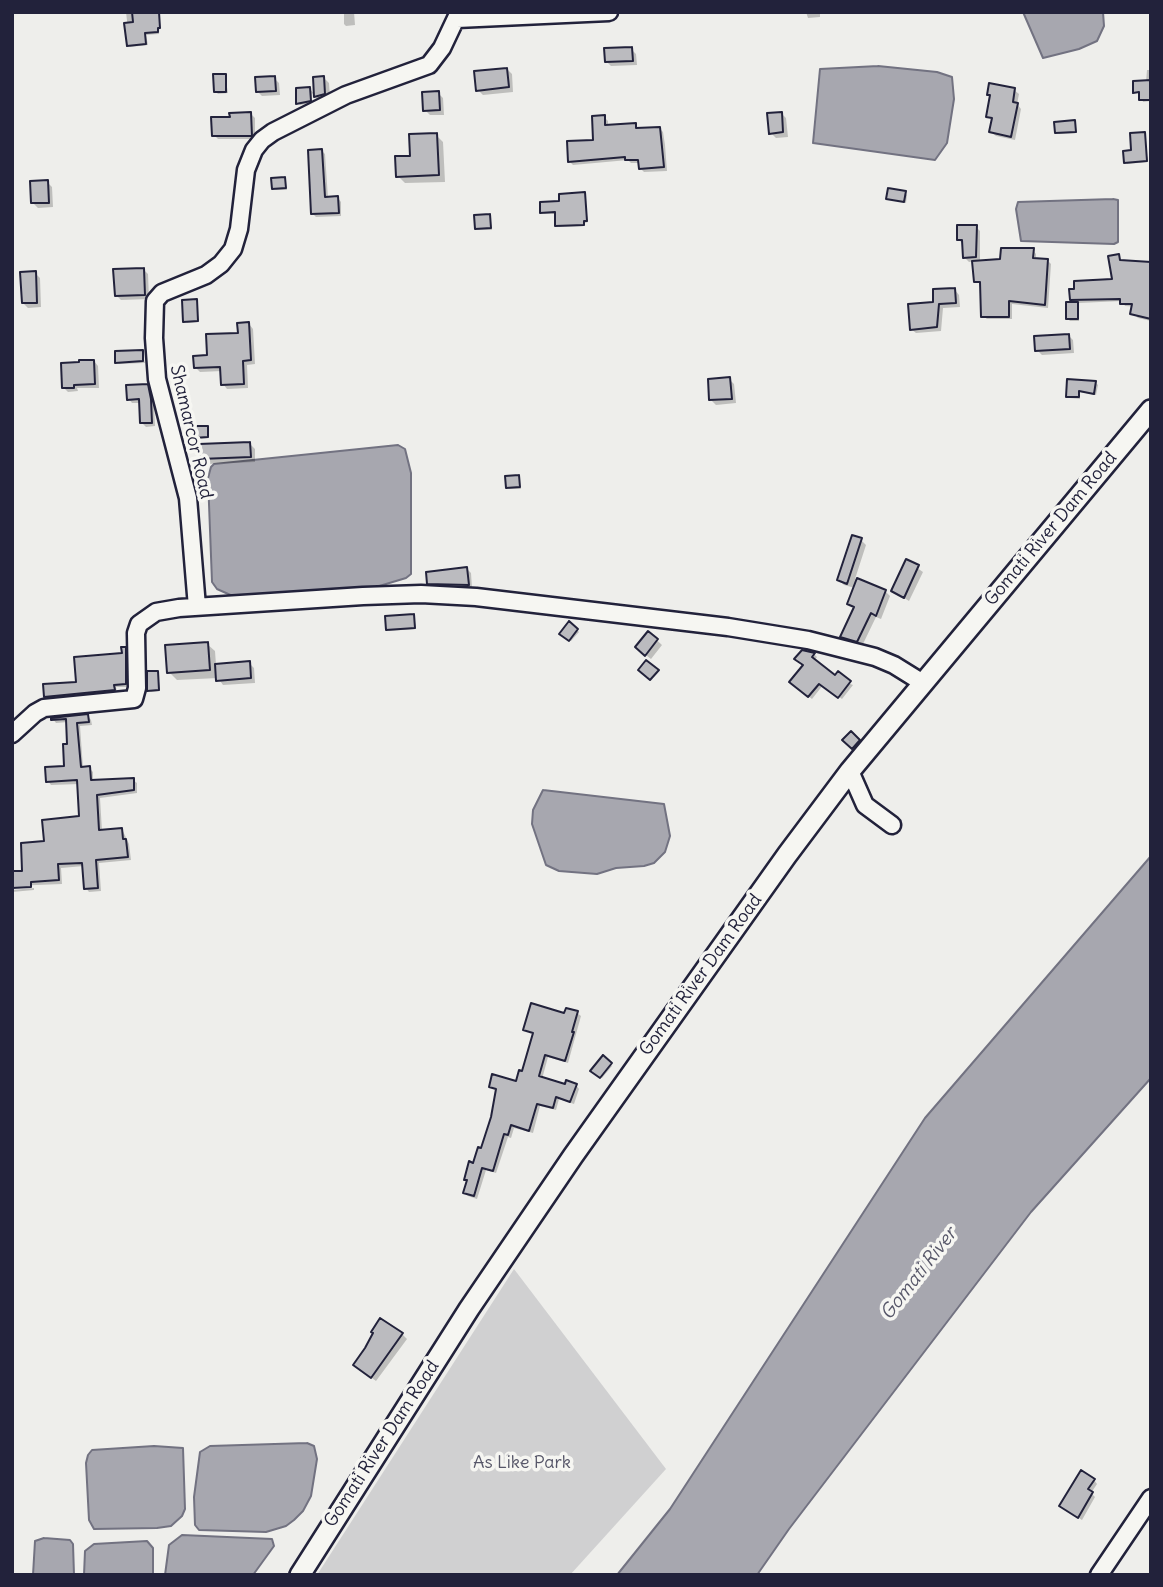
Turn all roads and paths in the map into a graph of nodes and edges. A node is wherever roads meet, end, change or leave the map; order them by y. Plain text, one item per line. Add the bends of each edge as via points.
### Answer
1 (610, 12) edge
2 (458, 16) edge
3 (1151, 410) edge
4 (197, 607) junction
5 (923, 683) junction
6 (12, 734) edge
7 (850, 771) junction
8 (892, 825) dead end
9 (1151, 1498) edge
10 (300, 1575) edge
11 (1099, 1575) edge

1 - 2 street
2 - 4 street, Shamarcor Road via 429,65 346,95 262,140 246,170 233,249 214,270 162,293 155,301 157,379 188,498
3 - 5 main road, Gomati River Dam Road
4 - 5 street via 363,596 476,597 728,626 808,640 875,657
4 - 6 street via 156,612 139,624 134,699 44,708
5 - 7 main road, Gomati River Dam Road
7 - 8 street via 865,804
7 - 10 main road, Gomati River Dam Road via 573,1156 469,1309
9 - 11 street

